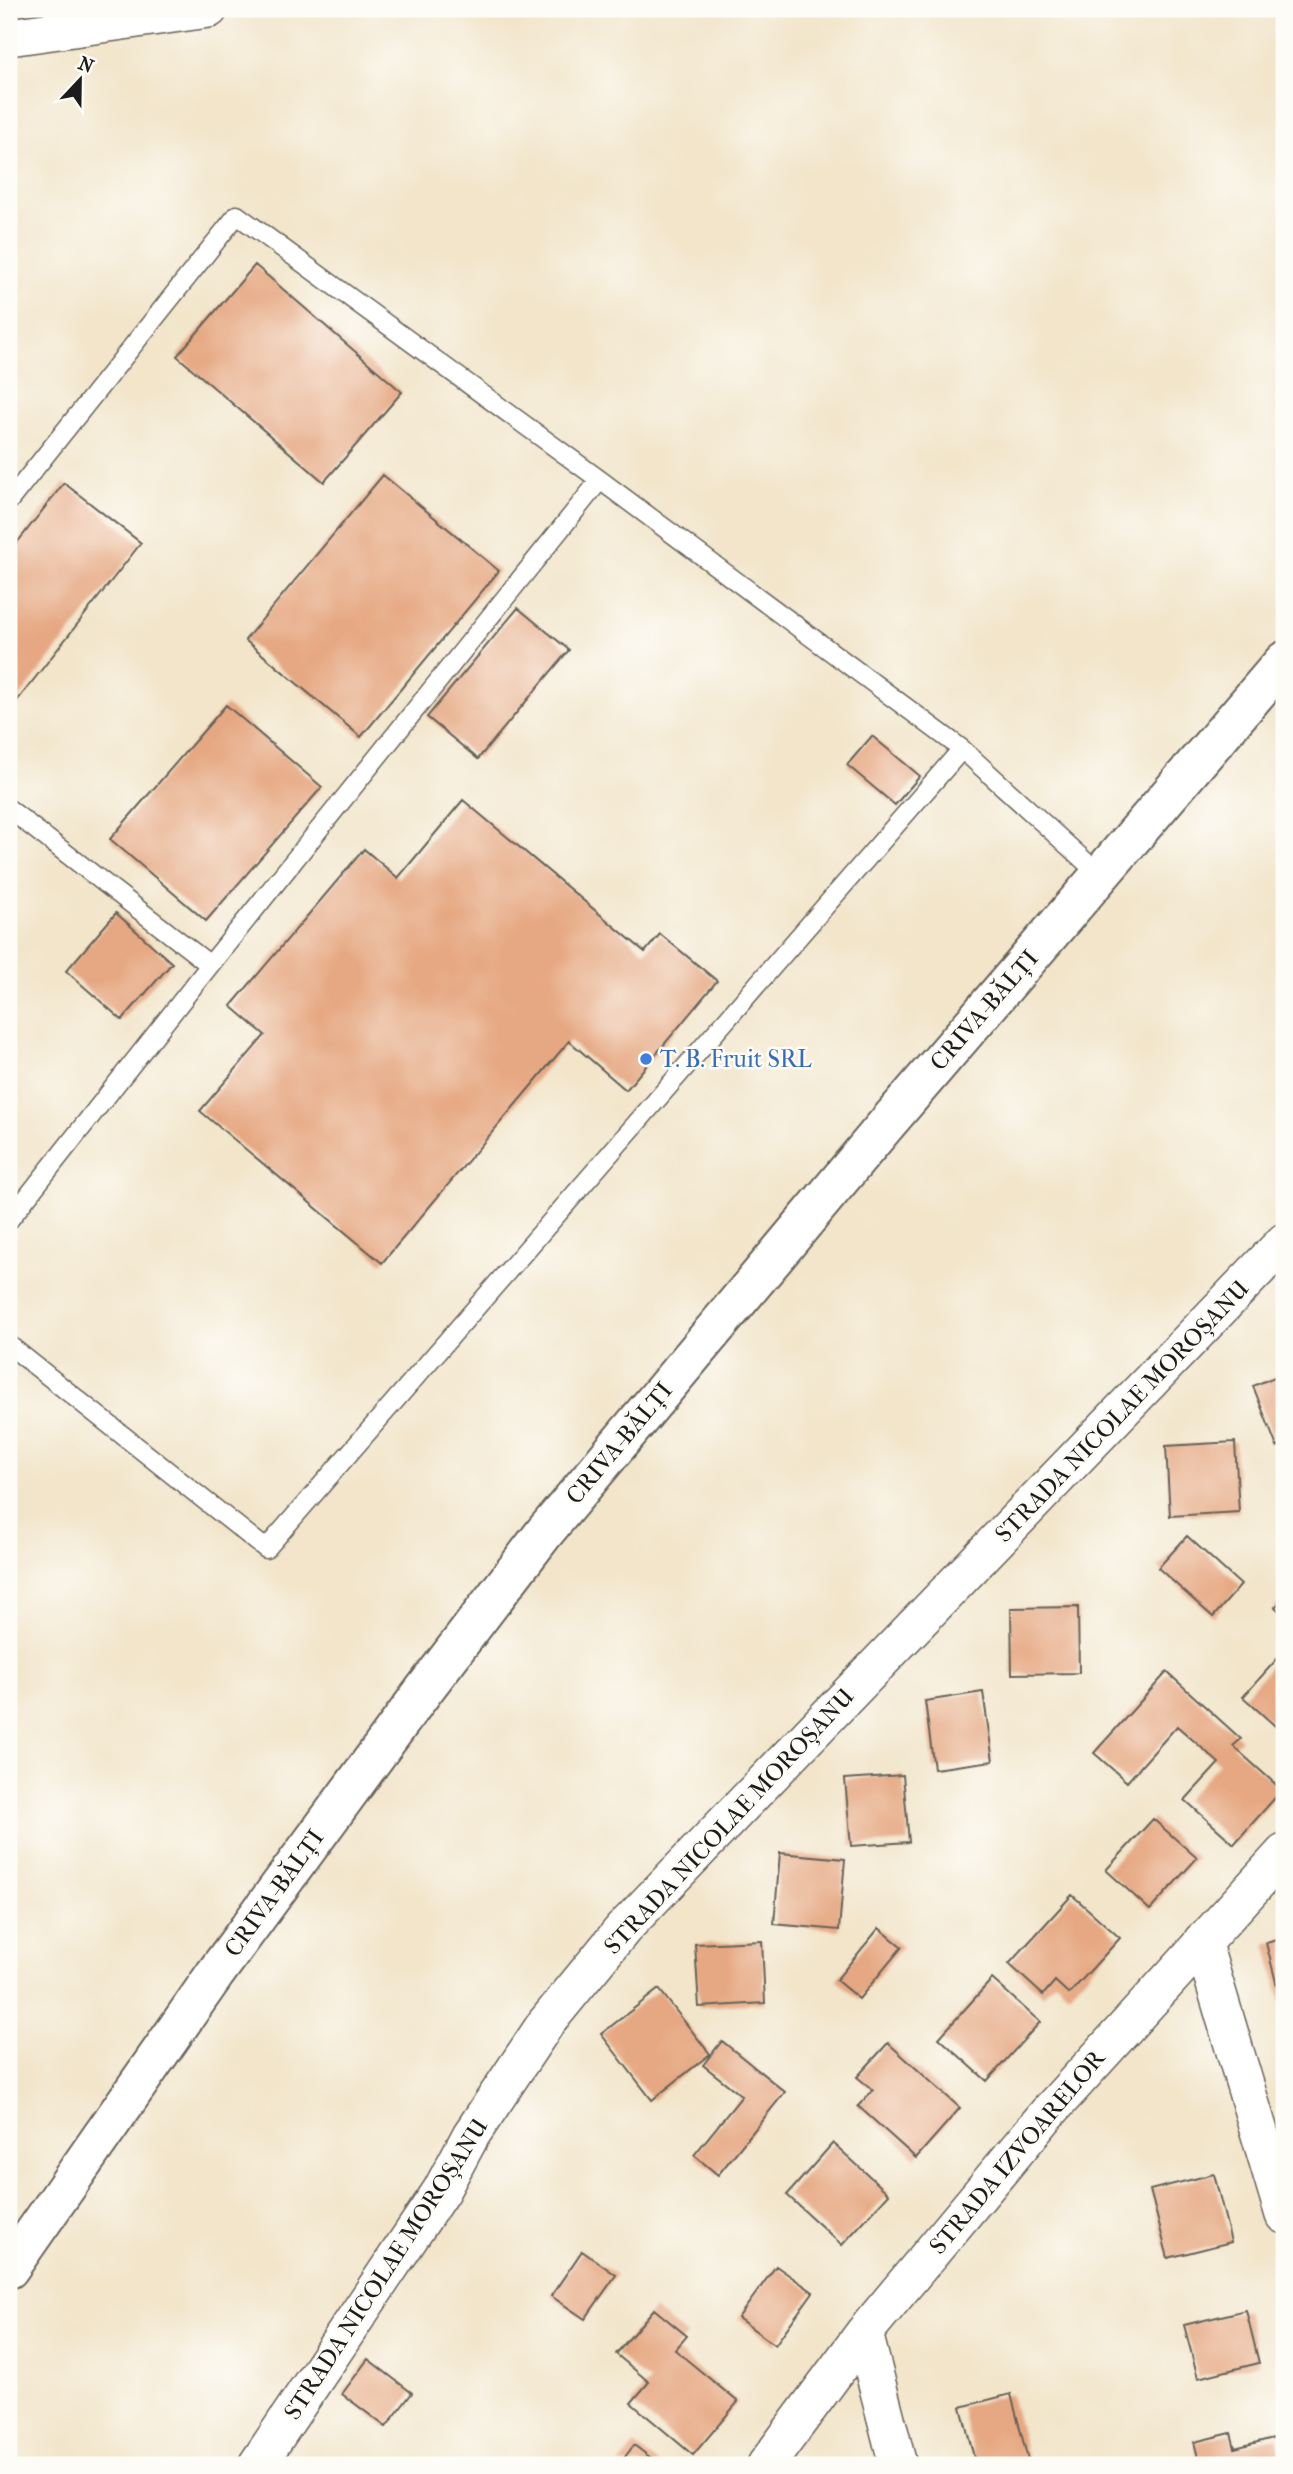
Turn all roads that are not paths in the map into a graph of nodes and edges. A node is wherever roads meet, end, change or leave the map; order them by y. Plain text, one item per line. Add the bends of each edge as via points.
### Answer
1 (209, 9) edge
2 (9, 37) edge
3 (600, 480) junction
4 (9, 501) edge
5 (1284, 660) edge
6 (962, 749) junction
7 (9, 808) edge
8 (1100, 874) junction
9 (210, 965) junction
10 (9, 1220) edge
11 (1284, 1242) edge
12 (9, 1345) edge
13 (1284, 1853) edge
14 (1202, 1941) junction
15 (1284, 2215) edge
16 (9, 2269) edge
17 (864, 2333) junction
18 (257, 2465) edge
19 (766, 2465) edge
20 (898, 2465) edge

1 - 2 street
3 - 4 lane via 237,215
3 - 6 lane
3 - 9 lane
5 - 8 highway, CRIVA-BĂLȚI
6 - 8 lane
6 - 12 lane via 266,1549
7 - 9 lane
8 - 16 highway, CRIVA-BĂLȚI via 544,1533 215,1974
9 - 10 lane
11 - 18 street, STRADA NICOLAE MOROȘANU via 623,1929 546,2023 471,2135 441,2190
13 - 14 street, STRADA IZVOARELOR
14 - 15 street
14 - 17 street, STRADA IZVOARELOR via 1046,2115
17 - 19 street, STRADA IZVOARELOR
17 - 20 street

